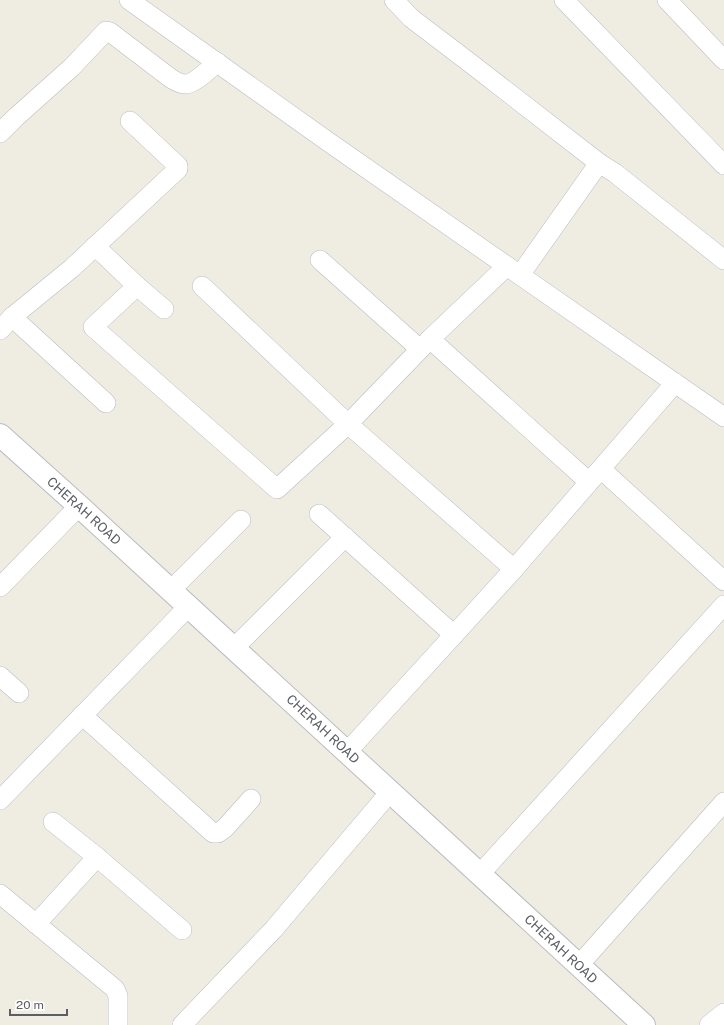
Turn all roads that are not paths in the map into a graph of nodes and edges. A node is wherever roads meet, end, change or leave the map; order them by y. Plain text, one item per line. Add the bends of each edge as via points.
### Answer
1 (129, 0) edge
2 (394, 0) edge
3 (564, 0) edge
4 (667, 0) edge
5 (724, 60) edge
6 (217, 62) junction
7 (130, 121) dead end
8 (0, 133) edge
9 (599, 163) junction
10 (724, 165) edge
11 (95, 246) junction
12 (320, 260) dead end
13 (724, 260) edge
14 (513, 270) junction
15 (137, 286) junction
16 (202, 286) dead end
17 (164, 309) dead end
18 (6, 324) edge
19 (425, 344) junction
20 (675, 383) junction
21 (106, 403) dead end
22 (724, 418) edge
23 (348, 424) junction
24 (0, 435) edge
25 (595, 476) junction
26 (79, 506) junction
27 (319, 514) dead end
28 (242, 520) dead end
29 (345, 537) junction
30 (514, 569) junction
31 (724, 581) edge
32 (0, 587) edge
33 (171, 590) junction
34 (724, 605) edge
35 (188, 607) junction
36 (454, 635) junction
37 (234, 648) junction
38 (0, 676) edge
39 (19, 693) dead end
40 (82, 715) junction
41 (347, 752) junction
42 (390, 792) junction
43 (251, 799) dead end
44 (0, 800) edge
45 (724, 802) edge
46 (53, 822) dead end
47 (97, 857) junction
48 (480, 874) junction
49 (0, 894) edge
50 (36, 924) junction
51 (182, 930) dead end
52 (579, 965) junction
53 (724, 1013) edge
54 (118, 1025) edge
55 (182, 1025) edge
56 (644, 1025) edge
57 (710, 1025) edge

1 - 6 street
2 - 9 street via 411,18
3 - 10 street
4 - 5 street
6 - 8 street via 191,83 177,82 106,31
6 - 14 street
7 - 11 street via 178,166 178,169
9 - 13 street
9 - 14 street
11 - 15 street
11 - 18 street
12 - 19 street
14 - 19 street
14 - 20 street
15 - 17 street
15 - 23 street via 93,327 277,489
16 - 23 street
18 - 21 street
19 - 23 street
19 - 25 street
20 - 22 street
20 - 25 street
23 - 30 street
24 - 26 street, CHERAH ROAD
25 - 30 street
25 - 31 street
26 - 32 street
26 - 33 street, CHERAH ROAD
27 - 29 street
28 - 33 street
29 - 36 street
29 - 37 street
30 - 36 street
33 - 35 street, CHERAH ROAD
34 - 48 street
35 - 37 street, CHERAH ROAD
35 - 40 street
36 - 41 street
37 - 41 street, CHERAH ROAD
38 - 39 street
40 - 43 street via 213,833 225,828
40 - 44 street
41 - 42 street, CHERAH ROAD
42 - 48 street, CHERAH ROAD
42 - 55 street via 273,930
45 - 52 street
46 - 47 street
47 - 50 street
47 - 51 street
48 - 52 street, CHERAH ROAD
49 - 50 street
50 - 54 street via 115,989 118,996
52 - 56 street, CHERAH ROAD
53 - 57 street

